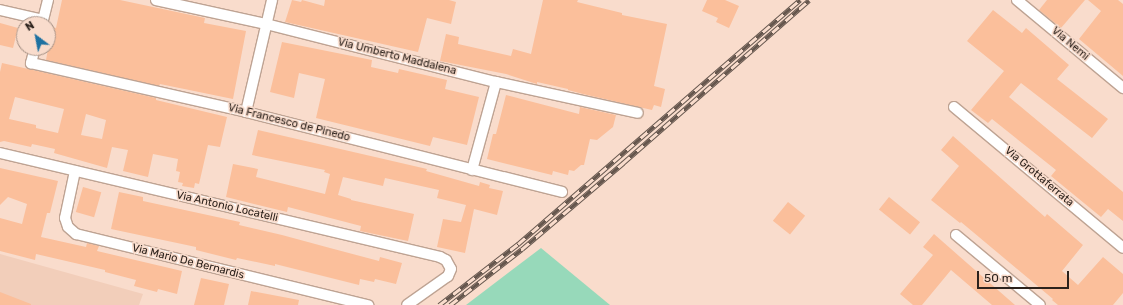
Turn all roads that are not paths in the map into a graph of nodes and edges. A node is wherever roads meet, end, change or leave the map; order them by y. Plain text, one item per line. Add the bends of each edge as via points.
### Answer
1 (48, 0) edge
2 (156, 0) edge
3 (272, 0) edge
4 (1017, 0) edge
5 (0, 10) edge
6 (21, 16) edge
7 (44, 16) edge
8 (266, 24) junction
9 (33, 56) edge
10 (496, 82) junction
11 (1123, 88) edge
12 (954, 107) dead end
13 (246, 112) junction
14 (638, 113) dead end
15 (0, 153) edge
16 (472, 170) junction
17 (75, 171) junction
18 (562, 192) dead end
19 (956, 235) dead end
20 (1123, 248) edge
21 (368, 305) edge
22 (407, 305) edge
23 (1040, 305) edge

1 - 7 street
2 - 8 street, Via Umberto Maddalena
3 - 8 street
4 - 11 street, Via Nemi
5 - 6 street
8 - 10 street, Via Umberto Maddalena
8 - 13 street
9 - 13 street, Via Francesco de Pinedo via 31,63
10 - 14 street, Via Umberto Maddalena
10 - 16 street
12 - 20 street, Via Grottaferrata
13 - 16 street, Via Francesco de Pinedo
15 - 17 street, Via Antonio Locatelli
16 - 18 street, Via Francesco de Pinedo
17 - 21 street, Via Mario De Bernardis via 65,218 68,227 76,234
17 - 22 street, Via Antonio Locatelli via 446,260 451,267 448,276
19 - 23 street

